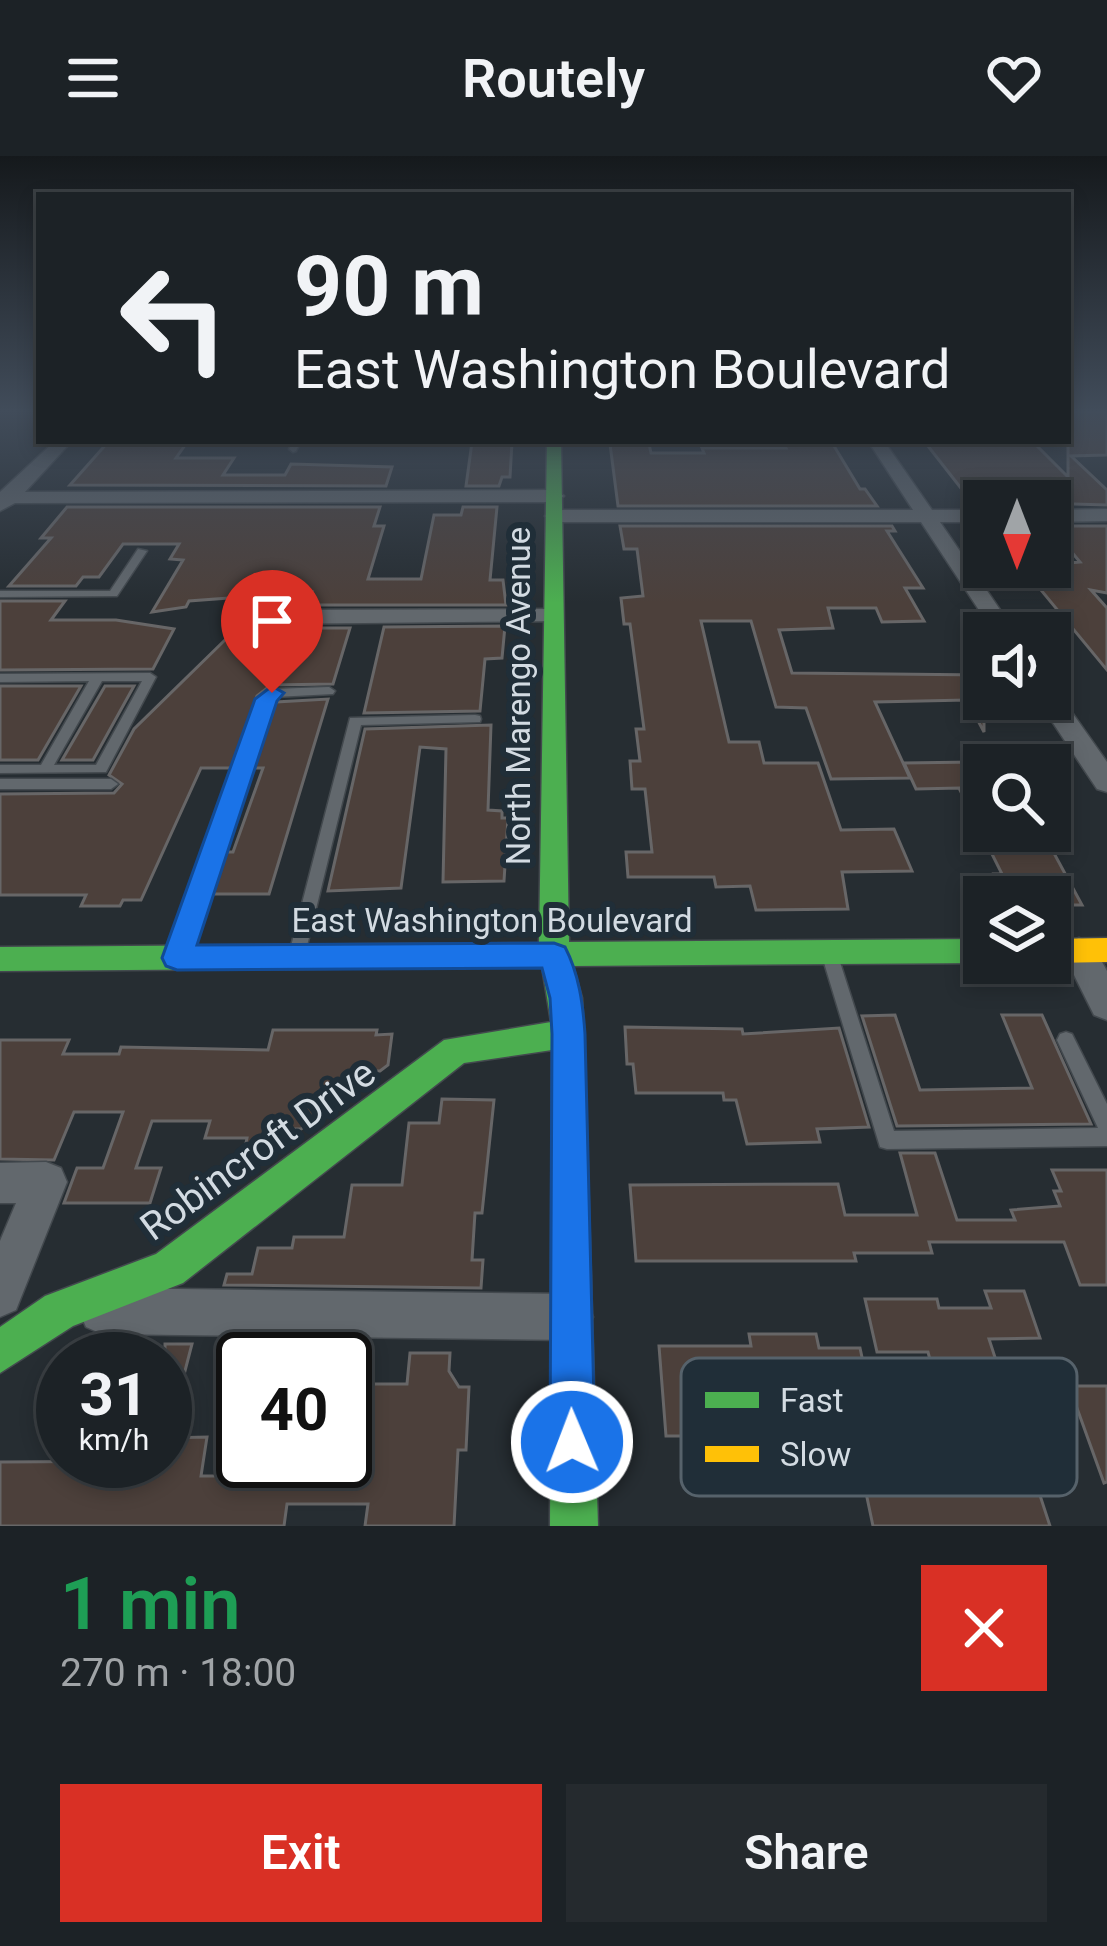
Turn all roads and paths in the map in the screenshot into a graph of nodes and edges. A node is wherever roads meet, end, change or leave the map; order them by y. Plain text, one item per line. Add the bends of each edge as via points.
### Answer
1 (30, 475) edge
2 (555, 475) edge
3 (899, 475) edge
4 (3, 501) edge
5 (555, 506) junction
6 (1107, 515) edge
7 (927, 516) junction
8 (963, 516) edge
9 (1071, 516) edge
10 (142, 551) dead end
11 (0, 594) edge
12 (991, 612) edge
13 (551, 616) junction
14 (269, 617) dead end
15 (0, 678) edge
16 (97, 680) junction
17 (329, 691) dead end
18 (475, 719) dead end
19 (1064, 720) edge
20 (0, 769) edge
21 (45, 769) junction
22 (1107, 783) edge
23 (0, 784) edge
24 (111, 784) dead end
25 (1079, 950) edge
26 (963, 951) edge
27 (829, 953) junction
28 (554, 956) junction
29 (296, 957) junction
30 (177, 958) junction
31 (0, 959) edge
32 (1107, 1005) edge
33 (568, 1034) junction
34 (1066, 1040) dead end
35 (1107, 1125) edge
36 (1107, 1137) edge
37 (0, 1183) edge
38 (0, 1294) edge
39 (60, 1311) junction
40 (570, 1317) junction
41 (0, 1352) edge
42 (574, 1526) edge

1 - 4 street
2 - 5 street, North Marengo Avenue
3 - 7 street
4 - 5 street
5 - 7 street
5 - 13 street, North Marengo Avenue
6 - 9 street
7 - 8 street
7 - 12 street
10 - 11 lane via 113,594
13 - 14 street
13 - 28 street, North Marengo Avenue
15 - 16 lane
16 - 21 lane
16 - 21 lane via 150,676 101,770
17 - 30 lane via 266,699
18 - 29 lane via 355,721
19 - 22 street
20 - 21 lane
23 - 24 lane
25 - 32 street
26 - 27 street, East Washington Boulevard
27 - 28 street, East Washington Boulevard
27 - 36 lane via 887,1140
28 - 29 street, East Washington Boulevard
28 - 33 street, North Marengo Avenue
29 - 30 street, East Washington Boulevard
30 - 31 street, East Washington Boulevard
33 - 39 street, Robincroft Drive via 456,1050 169,1269
33 - 40 street, North Marengo Avenue
34 - 35 lane
37 - 38 street via 46,1182
39 - 40 street
39 - 41 street, Robincroft Drive
40 - 42 street, North Marengo Avenue

